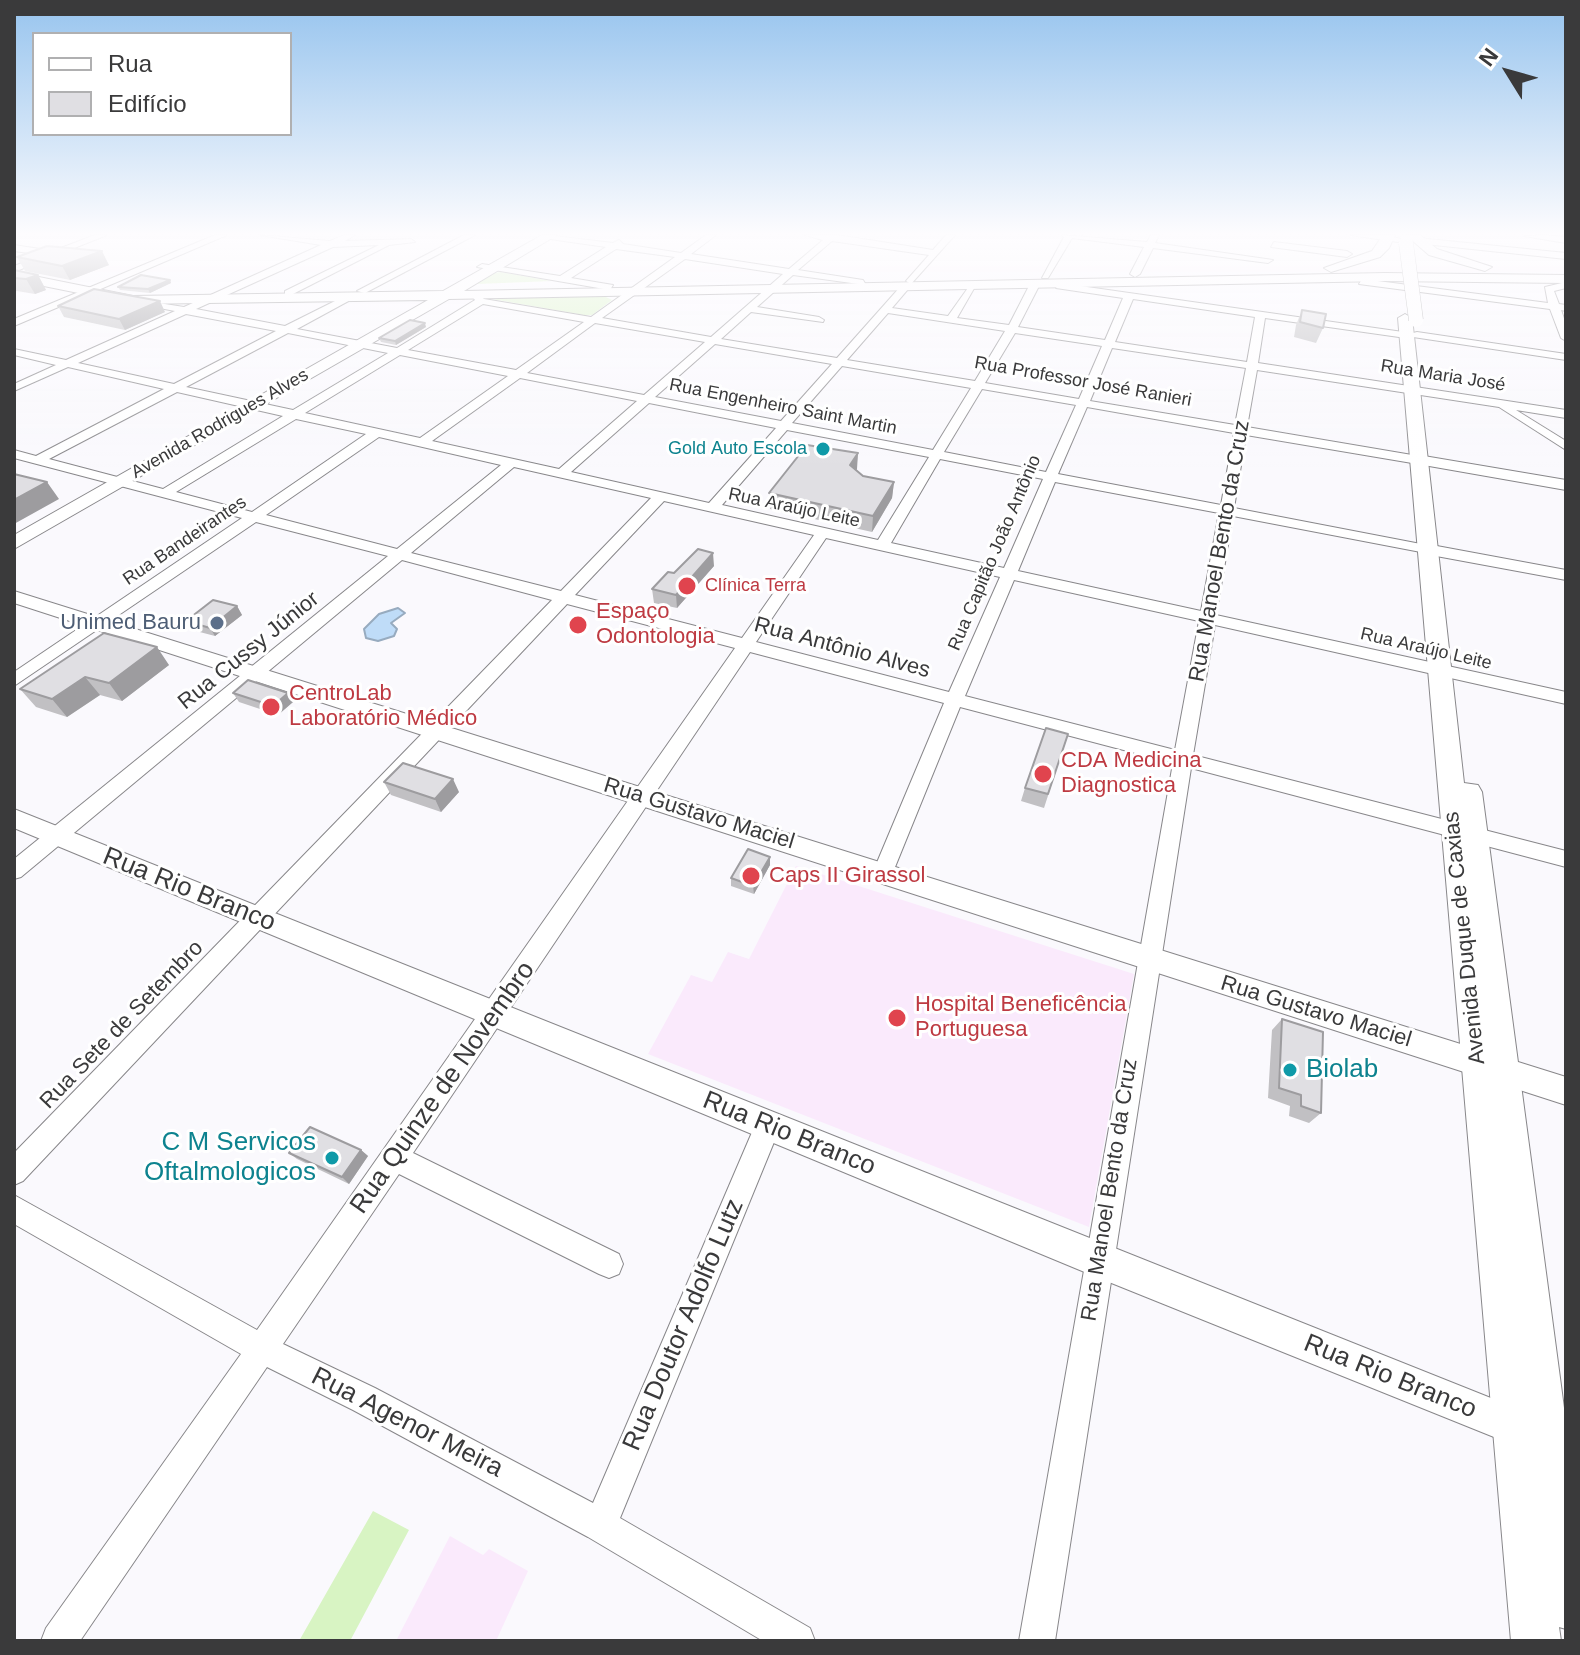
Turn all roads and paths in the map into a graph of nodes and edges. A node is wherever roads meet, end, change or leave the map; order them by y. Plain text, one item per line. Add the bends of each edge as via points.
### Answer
1 (40, 312) edge
2 (179, 312) edge
3 (196, 312) edge
4 (322, 312) edge
5 (409, 312) edge
6 (457, 312) edge
7 (552, 312) edge
8 (603, 312) edge
9 (744, 312) edge
10 (769, 312) edge
11 (885, 312) edge
12 (903, 312) edge
13 (956, 312) edge
14 (1022, 312) edge
15 (1122, 312) edge
16 (1248, 312) edge
17 (1398, 312) edge
18 (1404, 312) edge
19 (1561, 312) edge
20 (1261, 314) junction
21 (951, 319) junction
22 (592, 320) junction
23 (819, 320) dead end
24 (14, 323) edge
25 (1404, 323) junction
26 (1012, 329) junction
27 (289, 330) junction
28 (1566, 338) edge
29 (711, 340) junction
30 (355, 343) junction
31 (1108, 343) junction
32 (399, 351) junction
33 (14, 352) edge
34 (1566, 357) edge
35 (843, 361) junction
36 (67, 364) junction
37 (1252, 365) junction
38 (517, 375) junction
39 (978, 385) junction
40 (14, 388) edge
41 (178, 388) junction
42 (1417, 391) junction
43 (645, 399) junction
44 (1081, 402) junction
45 (1494, 402) junction
46 (247, 404) junction
47 (293, 414) junction
48 (1566, 414) edge
49 (785, 427) junction
50 (1242, 429) junction
51 (377, 433) junction
52 (423, 442) junction
53 (1566, 446) edge
54 (14, 454) edge
55 (936, 455) junction
56 (38, 460) junction
57 (1424, 461) junction
58 (511, 463) junction
59 (561, 474) junction
60 (1050, 477) junction
61 (115, 480) junction
62 (1566, 485) edge
63 (165, 493) junction
64 (661, 496) junction
65 (712, 508) junction
66 (1226, 510) junction
67 (254, 517) junction
68 (14, 532) edge
69 (823, 532) junction
70 (14, 543) edge
71 (882, 546) junction
72 (1433, 550) junction
73 (403, 555) junction
74 (1008, 575) junction
75 (1566, 575) edge
76 (14, 597) edge
77 (564, 598) junction
78 (1207, 619) junction
79 (98, 624) junction
80 (746, 646) junction
81 (1446, 672) junction
82 (257, 673) junction
83 (14, 680) edge
84 (1566, 698) edge
85 (954, 700) junction
86 (438, 732) junction
87 (1184, 760) junction
88 (642, 797) junction
89 (14, 818) edge
90 (1463, 833) junction
91 (56, 836) junction
92 (1566, 859) edge
93 (14, 871) edge
94 (883, 872) junction
95 (259, 917) junction
96 (1148, 959) junction
97 (494, 1013) junction
98 (1490, 1066) junction
99 (1566, 1091) edge
100 (768, 1125) junction
101 (394, 1158) junction
102 (14, 1172) edge
103 (14, 1209) edge
104 (1099, 1261) junction
105 (609, 1264) dead end
106 (262, 1349) junction
107 (1543, 1438) edge
108 (600, 1525) junction
109 (1566, 1605) edge
110 (59, 1641) edge
111 (797, 1641) edge
112 (1037, 1641) edge
113 (1536, 1641) edge

1 - 24 street
2 - 36 street
3 - 27 street, Rua Engenheiro Saint Martin
4 - 27 street
5 - 30 main road, Avenida Rodrigues Alves
6 - 32 street
7 - 22 street, Rua Professor José Ranieri
8 - 22 street
9 - 29 street
10 - 23 street
11 - 35 street
12 - 21 street, Rua Maria José
13 - 21 street
14 - 26 street
15 - 31 street, Rua Capitão João Antônio
16 - 20 street
17 - 25 main road
18 - 25 main road, Avenida Duque de Caxias, bridge
19 - 28 street
20 - 25 street
20 - 37 street, Rua Manoel Bento da Cruz
21 - 26 street, Rua Maria José
22 - 29 street, Rua Professor José Ranieri
22 - 38 street
25 - 34 street
25 - 42 main road, Avenida Duque de Caxias
26 - 31 street, Rua Maria José
26 - 39 street
27 - 30 street, Rua Engenheiro Saint Martin
27 - 41 street
29 - 35 street, Rua Professor José Ranieri
29 - 43 street
30 - 32 street, Rua Engenheiro Saint Martin
30 - 46 main road, Avenida Rodrigues Alves
31 - 37 street, Rua Maria José
31 - 44 street, Rua Capitão João Antônio
32 - 38 street, Rua Engenheiro Saint Martin
32 - 47 street
33 - 36 street, Rua Araújo Leite
35 - 39 street, Rua Professor José Ranieri
35 - 49 street
36 - 40 street
36 - 41 street, Rua Araújo Leite
37 - 42 street, Rua Maria José
37 - 50 street, Rua Manoel Bento da Cruz
38 - 43 street, Rua Engenheiro Saint Martin
38 - 52 street
39 - 44 street, Rua Professor José Ranieri
39 - 55 street
41 - 46 street, Rua Araújo Leite
41 - 56 street
42 - 45 street, Rua Maria José
42 - 57 main road, Avenida Duque de Caxias
43 - 49 street, Rua Engenheiro Saint Martin
43 - 59 street
44 - 50 street, Rua Professor José Ranieri
44 - 60 street, Rua Capitão João Antônio
45 - 48 street, Rua Maria José
45 - 53 street
46 - 47 street, Rua Araújo Leite
46 - 61 main road, Avenida Rodrigues Alves
47 - 51 street, Rua Araújo Leite
47 - 63 street
49 - 55 street, Rua Engenheiro Saint Martin
49 - 65 street
50 - 57 street, Rua Professor José Ranieri
50 - 66 street, Rua Manoel Bento da Cruz
51 - 52 street, Rua Araújo Leite
51 - 67 street, Rua Bandeirantes
52 - 58 street, Rua Araújo Leite
54 - 56 street, Rua Antônio Alves
55 - 60 street, Rua Engenheiro Saint Martin
55 - 71 street
56 - 61 street, Rua Antônio Alves
57 - 62 street, Rua Professor José Ranieri
57 - 72 main road, Avenida Duque de Caxias
58 - 59 street, Rua Araújo Leite
58 - 73 street, Rua Cussy Júnior
59 - 64 street, Rua Araújo Leite
60 - 66 street, Rua Engenheiro Saint Martin
60 - 74 street, Rua Capitão João Antônio
61 - 63 street, Rua Antônio Alves
61 - 68 main road, Avenida Rodrigues Alves
61 - 70 main road, Avenida Rodrigues Alves
63 - 67 street, Rua Antônio Alves
64 - 65 street, Rua Araújo Leite
64 - 77 street, Rua Sete de Setembro
65 - 69 street, Rua Araújo Leite
66 - 72 street, Rua Engenheiro Saint Martin
66 - 78 street, Rua Manoel Bento da Cruz
67 - 73 street, Rua Antônio Alves
67 - 79 street, Rua Bandeirantes
69 - 71 street, Rua Araújo Leite
69 - 80 street, Rua Quinze de Novembro
71 - 74 street, Rua Araújo Leite
72 - 75 street
72 - 81 main road, Avenida Duque de Caxias
73 - 77 street, Rua Antônio Alves
73 - 82 street, Rua Cussy Júnior
74 - 78 street, Rua Araújo Leite
74 - 85 street, Rua Capitão João Antônio
76 - 79 street, Rua Gustavo Maciel
77 - 80 street, Rua Antônio Alves
77 - 86 street, Rua Sete de Setembro
78 - 81 street, Rua Araújo Leite
78 - 87 street, Rua Manoel Bento da Cruz
79 - 82 street, Rua Gustavo Maciel
79 - 83 street, Rua Bandeirantes
80 - 85 street, Rua Antônio Alves
80 - 88 street, Rua Quinze de Novembro
81 - 84 street, Rua Araújo Leite
81 - 90 main road, Avenida Duque de Caxias
82 - 86 street, Rua Gustavo Maciel
82 - 91 street, Rua Cussy Júnior
85 - 87 street, Rua Antônio Alves
85 - 94 street, Rua Capitão João Antônio
86 - 88 street, Rua Gustavo Maciel
86 - 95 street, Rua Sete de Setembro
87 - 90 street, Rua Antônio Alves
87 - 96 street, Rua Manoel Bento da Cruz
88 - 94 street, Rua Gustavo Maciel
88 - 97 street, Rua Quinze de Novembro
89 - 91 street, Rua Rio Branco
90 - 92 street, Rua Antônio Alves
90 - 98 main road, Avenida Duque de Caxias
91 - 93 street, Rua Cussy Júnior
91 - 95 street, Rua Rio Branco
94 - 96 street, Rua Gustavo Maciel
95 - 97 street, Rua Rio Branco
95 - 102 street, Rua Sete de Setembro
96 - 98 street, Rua Gustavo Maciel
96 - 104 street, Rua Manoel Bento da Cruz
97 - 100 street, Rua Rio Branco
97 - 101 street, Rua Quinze de Novembro
98 - 99 street, Rua Gustavo Maciel
98 - 107 main road, Avenida Duque de Caxias
100 - 104 street, Rua Rio Branco
100 - 108 street, Rua Doutor Adolfo Lutz
101 - 105 street
101 - 106 street, Rua Quinze de Novembro
103 - 106 street, Rua Agenor Meira
104 - 107 street, Rua Rio Branco
104 - 112 street, Rua Manoel Bento da Cruz
106 - 108 street, Rua Agenor Meira
106 - 110 street, Rua Quinze de Novembro
107 - 109 main road, Avenida Duque de Caxias
107 - 113 main road, Avenida Duque de Caxias
108 - 111 street, Rua Agenor Meira

